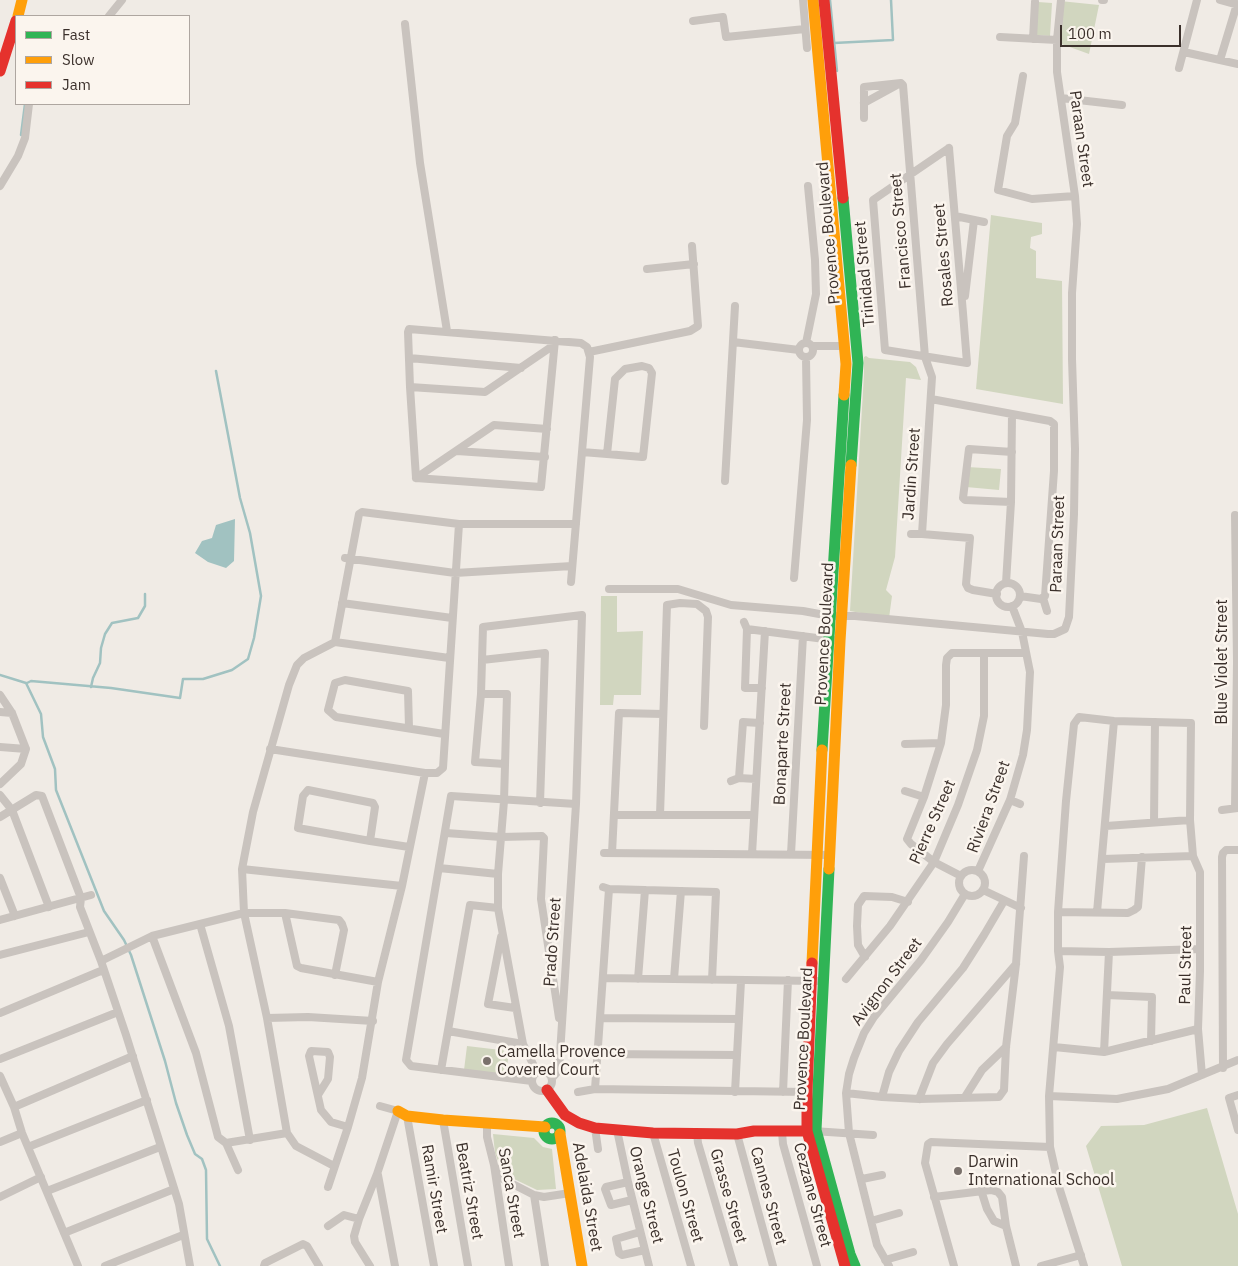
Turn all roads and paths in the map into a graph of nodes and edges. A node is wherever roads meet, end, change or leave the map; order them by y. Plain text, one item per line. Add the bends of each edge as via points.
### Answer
1 (22, 0) edge
2 (122, 0) edge
3 (803, 0) edge
4 (813, 0) edge
5 (824, 0) edge
6 (1060, 0) edge
7 (1196, 0) edge
8 (1220, 0) edge
9 (1036, 2) dead end
10 (1238, 4) edge
11 (18, 15) edge
12 (110, 15) edge
13 (703, 20) junction
14 (693, 21) dead end
15 (15, 24) edge
16 (405, 24) dead end
17 (704, 29) dead end
18 (805, 29) junction
19 (1000, 37) dead end
20 (1033, 39) junction
21 (1057, 40) junction
22 (807, 48) dead end
23 (1184, 52) junction
24 (1220, 60) junction
25 (1238, 64) edge
26 (1179, 68) dead end
27 (0, 71) edge
28 (1023, 76) dead end
29 (901, 83) junction
30 (1061, 98) junction
31 (864, 103) junction
32 (29, 105) edge
33 (1122, 105) dead end
34 (864, 118) dead end
35 (910, 175) junction
36 (0, 186) edge
37 (808, 186) dead end
38 (1075, 196) junction
39 (955, 216) junction
40 (974, 220) junction
41 (984, 222) dead end
42 (692, 246) dead end
43 (694, 264) junction
44 (647, 269) dead end
45 (736, 306) dead end
46 (963, 313) junction
47 (447, 331) junction
48 (733, 342) junction
49 (555, 343) junction
50 (809, 344) junction
51 (845, 346) junction
52 (876, 348) dead end
53 (799, 350) junction
54 (885, 350) junction
55 (589, 352) junction
56 (926, 357) junction
57 (409, 358) junction
58 (806, 358) junction
59 (852, 364) junction
60 (521, 368) junction
61 (932, 377) joint
62 (410, 387) junction
63 (931, 400) junction
64 (1012, 414) junction
65 (547, 428) junction
66 (457, 451) junction
67 (582, 452) junction
68 (1012, 452) junction
69 (607, 454) junction
70 (545, 457) junction
71 (416, 478) junction
72 (725, 481) dead end
73 (1010, 502) junction
74 (1235, 515) dead end
75 (459, 524) junction
76 (576, 524) junction
77 (970, 528) dead end
78 (1236, 532) edge
79 (911, 534) dead end
80 (922, 534) junction
81 (970, 538) junction
82 (348, 558) junction
83 (572, 566) junction
84 (1237, 568) edge
85 (455, 573) junction
86 (794, 578) dead end
87 (571, 582) dead end
88 (1006, 583) junction
89 (609, 589) dead end
90 (997, 594) junction
91 (1020, 596) junction
92 (1043, 598) junction
93 (342, 603) junction
94 (1237, 604) edge
95 (1012, 606) junction
96 (1047, 611) dead end
97 (836, 616) junction
98 (452, 618) junction
99 (1237, 626) edge
100 (765, 631) junction
101 (1022, 632) junction
102 (803, 636) junction
103 (834, 640) junction
104 (335, 642) junction
105 (984, 653) junction
106 (1026, 653) junction
107 (449, 658) junction
108 (482, 660) junction
109 (1237, 662) edge
110 (1030, 672) junction
111 (1040, 672) dead end
112 (762, 688) junction
113 (481, 694) junction
114 (0, 695) edge
115 (0, 712) edge
116 (12, 713) junction
117 (663, 714) junction
118 (1114, 721) junction
119 (1155, 722) junction
120 (760, 723) junction
121 (704, 726) dead end
122 (409, 728) junction
123 (444, 734) junction
124 (941, 743) junction
125 (905, 744) dead end
126 (0, 747) edge
127 (26, 749) junction
128 (270, 749) junction
129 (505, 764) junction
130 (425, 773) junction
131 (756, 780) junction
132 (0, 784) edge
133 (905, 790) dead end
134 (0, 794) edge
135 (924, 797) junction
136 (1010, 800) junction
137 (504, 801) junction
138 (540, 803) junction
139 (576, 804) junction
140 (1020, 804) dead end
141 (1237, 808) edge
142 (12, 810) junction
143 (1222, 810) dead end
144 (614, 815) junction
145 (660, 815) junction
146 (754, 815) junction
147 (0, 817) edge
148 (1190, 820) junction
149 (1154, 822) junction
150 (1106, 826) junction
151 (446, 833) junction
152 (501, 837) junction
153 (370, 841) junction
154 (409, 847) junction
155 (1238, 850) edge
156 (604, 853) dead end
157 (612, 853) junction
158 (752, 854) junction
159 (791, 854) junction
160 (823, 855) junction
161 (1024, 856) dead end
162 (1193, 856) junction
163 (1142, 857) junction
164 (1102, 859) junction
165 (934, 862) junction
166 (439, 868) junction
167 (242, 869) junction
168 (978, 871) junction
169 (498, 874) junction
170 (961, 876) junction
171 (0, 878) edge
172 (402, 886) junction
173 (645, 890) junction
174 (983, 890) junction
175 (681, 891) junction
176 (965, 894) junction
177 (91, 895) dead end
178 (81, 898) junction
179 (1004, 900) junction
180 (908, 902) junction
181 (49, 907) junction
182 (498, 908) junction
183 (1021, 908) junction
184 (1058, 912) junction
185 (1096, 912) junction
186 (244, 913) junction
187 (285, 913) junction
188 (16, 916) junction
189 (0, 920) edge
190 (200, 924) junction
191 (89, 932) junction
192 (501, 933) junction
193 (152, 936) junction
194 (1200, 949) junction
195 (1058, 951) junction
196 (1109, 952) junction
197 (0, 955) edge
198 (865, 957) junction
199 (101, 961) junction
200 (1016, 964) junction
201 (103, 970) junction
202 (335, 974) junction
203 (603, 978) junction
204 (846, 978) dead end
205 (638, 979) junction
206 (674, 980) junction
207 (712, 980) junction
208 (788, 980) junction
209 (741, 981) junction
210 (818, 981) junction
211 (378, 982) junction
212 (1107, 996) junction
213 (515, 1008) junction
214 (118, 1012) junction
215 (0, 1013) edge
216 (267, 1018) junction
217 (600, 1018) junction
218 (739, 1019) junction
219 (373, 1022) junction
220 (1198, 1029) junction
221 (448, 1031) junction
222 (561, 1032) junction
223 (1151, 1040) junction
224 (523, 1044) junction
225 (1006, 1047) junction
226 (1054, 1047) junction
227 (1104, 1052) junction
228 (598, 1054) junction
229 (133, 1056) junction
230 (737, 1056) junction
231 (0, 1059) edge
232 (1238, 1060) edge
233 (1223, 1068) junction
234 (441, 1070) junction
235 (537, 1072) junction
236 (1202, 1075) junction
237 (0, 1076) edge
238 (552, 1078) junction
239 (532, 1081) junction
240 (595, 1089) junction
241 (547, 1090) junction
242 (578, 1092) dead end
243 (735, 1092) junction
244 (783, 1092) junction
245 (807, 1092) junction
246 (846, 1093) junction
247 (318, 1095) junction
248 (1238, 1095) edge
249 (1049, 1096) junction
250 (882, 1097) junction
251 (965, 1097) junction
252 (919, 1099) junction
253 (147, 1100) junction
254 (380, 1106) dead end
255 (14, 1107) junction
256 (402, 1114) junction
257 (565, 1116) junction
258 (443, 1120) junction
259 (487, 1124) junction
260 (1237, 1125) edge
261 (348, 1127) junction
262 (595, 1128) junction
263 (559, 1129) junction
264 (617, 1130) junction
265 (812, 1131) junction
266 (782, 1132) junction
267 (287, 1133) junction
268 (653, 1133) junction
269 (697, 1133) junction
270 (22, 1134) junction
271 (737, 1134) junction
272 (849, 1134) junction
273 (873, 1135) dead end
274 (250, 1140) junction
275 (0, 1142) edge
276 (226, 1143) junction
277 (28, 1147) junction
278 (160, 1147) junction
279 (1050, 1147) junction
280 (598, 1149) dead end
281 (494, 1165) junction
282 (334, 1166) junction
283 (238, 1170) dead end
284 (377, 1174) junction
285 (882, 1175) dead end
286 (41, 1177) junction
287 (862, 1179) junction
288 (628, 1182) junction
289 (328, 1187) dead end
290 (174, 1189) junction
291 (47, 1190) junction
292 (981, 1190) junction
293 (570, 1193) junction
294 (534, 1195) junction
295 (0, 1197) edge
296 (934, 1198) junction
297 (632, 1200) junction
298 (899, 1213) dead end
299 (359, 1219) junction
300 (872, 1221) junction
301 (328, 1226) dead end
302 (1006, 1226) junction
303 (640, 1232) junction
304 (64, 1234) junction
305 (184, 1235) junction
306 (645, 1250) junction
307 (913, 1252) dead end
308 (1080, 1255) junction
309 (887, 1263) edge
310 (78, 1266) edge
311 (105, 1266) edge
312 (190, 1266) edge
313 (264, 1266) edge
314 (319, 1266) edge
315 (370, 1266) edge
316 (395, 1266) edge
317 (434, 1266) edge
318 (468, 1266) edge
319 (509, 1266) edge
320 (545, 1266) edge
321 (582, 1266) edge
322 (649, 1266) edge
323 (691, 1266) edge
324 (734, 1266) edge
325 (773, 1266) edge
326 (817, 1266) edge
327 (845, 1266) edge
328 (855, 1266) edge
329 (954, 1266) edge
330 (1016, 1266) edge
331 (1041, 1266) edge
332 (1084, 1266) edge

1 - 11 street
2 - 12 street
3 - 18 street
4 - 51 street, Provence Boulevard
5 - 59 street, Provence Boulevard
6 - 21 street, Paraan Street
7 - 23 street
8 - 10 street
9 - 20 street
10 - 24 street
13 - 14 street
13 - 17 street
13 - 18 street via 723,17 726,37
15 - 27 street
16 - 47 street via 420,163
18 - 22 street
19 - 20 street
20 - 21 street
21 - 30 street, Paraan Street via 1056,72
23 - 24 street
23 - 26 street
24 - 25 street
28 - 38 street via 1016,124 1007,136 998,190 1032,199
29 - 31 street
29 - 31 street via 864,87
29 - 35 street, Francisco Street
30 - 33 street
30 - 38 street, Paraan Street
31 - 34 street
32 - 36 street via 25,138
35 - 39 street, Rosales Street via 952,147
35 - 54 street, Trinidad Street via 872,200
35 - 56 street, Francisco Street
37 - 50 street via 816,294
38 - 101 street, Paraan Street via 1077,224 1072,359 1076,449 1069,617 1065,629 1054,634
39 - 40 street
39 - 46 street, Rosales Street
40 - 41 street
40 - 46 street
42 - 43 street
43 - 44 street
43 - 55 street via 698,326 695,329
45 - 48 street
46 - 56 street, Rosales Street via 970,364
47 - 49 street
47 - 57 street via 409,329
48 - 53 street
48 - 72 street
49 - 55 street via 581,343
49 - 60 street
49 - 65 street
50 - 51 street
50 - 53 street via 801,345
50 - 58 street via 813,354
51 - 59 street, Provence Boulevard
52 - 54 street
53 - 58 street
54 - 56 street
55 - 67 street
56 - 61 street, Francisco Street
57 - 60 street
57 - 62 street
58 - 86 street via 807,420
59 - 97 street, Provence Boulevard
60 - 62 street via 485,392
61 - 63 street, Jardin Street
62 - 71 street
63 - 64 street
63 - 80 street, Jardin Street
64 - 68 street
64 - 92 street via 1054,424 1054,470
65 - 66 street via 494,425
65 - 70 street
66 - 70 street
66 - 71 street
67 - 69 street
67 - 76 street
68 - 73 street
68 - 73 street via 969,449 963,498
69 - 69 street via 615,379 626,369 650,368 644,455
70 - 71 street via 540,487
73 - 88 street
74 - 78 street, Blue Violet Street
75 - 76 street
75 - 82 street via 362,512
75 - 85 street
76 - 83 street
77 - 81 street
78 - 84 street, Blue Violet Street
79 - 80 street
80 - 81 street, Jardin Street
81 - 90 street via 966,584 968,588
82 - 85 street
82 - 93 street
83 - 85 street
83 - 87 street
84 - 94 street, Blue Violet Street
85 - 98 street
88 - 90 street
88 - 91 street via 1016,586
89 - 97 street, Paraan Street via 678,590 731,605
90 - 95 street via 1000,603
91 - 92 street
91 - 95 street
92 - 96 street
93 - 98 street
93 - 104 street
94 - 99 street, Blue Violet Street
95 - 101 street, Riviera Street
97 - 101 street, Paraan Street
97 - 103 street, Provence Boulevard
98 - 107 street
99 - 109 street, Blue Violet Street
100 - 102 street
100 - 112 street
100 - 112 street via 746,626 740,688
101 - 106 street, Riviera Street
102 - 103 street
102 - 159 street, Bonaparte Street
103 - 160 street, Provence Boulevard
104 - 107 street
104 - 128 street via 297,665
105 - 106 street
105 - 124 street via 952,653 947,658
105 - 165 street, Pierre Street via 984,716 978,750
106 - 110 street, Riviera Street
107 - 123 street
108 - 113 street
108 - 138 street via 545,653
108 - 139 street, Prado Street via 482,627 582,615
109 - 141 street, Blue Violet Street
110 - 111 street
110 - 136 street, Riviera Street via 1027,730
112 - 120 street
113 - 129 street via 507,694
113 - 129 street via 475,762
114 - 116 street
115 - 116 street
116 - 127 street
117 - 121 street via 667,605 697,604 706,611 709,624
117 - 144 street via 618,713
117 - 145 street
118 - 119 street
118 - 150 street
118 - 184 street via 1079,717 1074,724
119 - 148 street, Paul Street via 1191,723
119 - 149 street
120 - 131 street
120 - 131 street via 743,722 735,780
122 - 122 street via 336,717 328,710 335,684 345,680 408,691
122 - 123 street
123 - 130 street via 443,768 437,773
124 - 125 street
124 - 135 street
126 - 127 street
127 - 132 street via 21,764
128 - 130 street
128 - 167 street via 252,812
129 - 137 street
130 - 154 street
131 - 146 street
133 - 135 street
134 - 142 street
135 - 165 street via 907,839
136 - 140 street
136 - 168 street, Riviera Street
137 - 138 street
137 - 151 street via 451,796
137 - 152 street
138 - 139 street
139 - 222 street, Prado Street
141 - 143 street
142 - 147 street
142 - 178 street via 36,795 42,796
142 - 181 street
144 - 145 street
144 - 157 street
145 - 146 street
146 - 158 street
148 - 149 street
148 - 162 street, Paul Street
149 - 150 street
150 - 164 street
151 - 152 street
151 - 166 street
152 - 169 street
152 - 222 street via 544,838 541,899
153 - 153 street via 298,828 303,796 308,790 373,803 376,807
153 - 154 street
154 - 172 street
155 - 233 street via 1226,850 1222,857
156 - 157 street
157 - 158 street
158 - 159 street
159 - 160 street
160 - 210 street, Provence Boulevard
161 - 183 street
162 - 163 street
162 - 194 street, Paul Street via 1200,872
163 - 164 street
163 - 185 street via 1138,907 1128,913
164 - 185 street
165 - 170 street
165 - 180 street, Pierre Street
166 - 169 street
166 - 234 street via 406,1060 411,1066
167 - 172 street
167 - 186 street
168 - 170 street via 967,871
168 - 174 street via 985,879
169 - 182 street
170 - 176 street via 959,885
171 - 188 street
172 - 211 street
173 - 175 street
173 - 203 street via 606,888
173 - 205 street
174 - 176 street via 975,896
174 - 179 street
175 - 206 street
175 - 207 street via 716,892
176 - 246 street, Avignon Street via 927,952 864,1033
177 - 178 street
178 - 181 street
178 - 191 street via 80,907
179 - 183 street
179 - 250 street via 963,968 918,1022 899,1051
180 - 198 street, Pierre Street
180 - 198 street via 892,896 864,896 858,905 857,926 858,945
181 - 188 street
182 - 192 street
182 - 221 street via 470,905
183 - 200 street
184 - 185 street
184 - 195 street
186 - 187 street
186 - 190 street
186 - 216 street
187 - 202 street via 296,966
187 - 202 street via 339,920 344,930
188 - 189 street
190 - 193 street
190 - 274 street via 229,1026
191 - 197 street
191 - 199 street
192 - 213 street
192 - 213 street via 488,1004
193 - 199 street
193 - 276 street via 196,1053 218,1137
194 - 196 street
194 - 220 street, Paul Street
195 - 196 street
195 - 226 street via 1060,968
196 - 212 street
198 - 204 street, Pierre Street
199 - 201 street
200 - 225 street
200 - 252 street via 946,1044 933,1063
201 - 214 street
201 - 215 street
202 - 211 street
203 - 205 street
203 - 217 street
205 - 206 street
206 - 207 street
207 - 209 street
208 - 209 street
208 - 210 street
208 - 244 street
209 - 218 street
210 - 245 street, Provence Boulevard
210 - 265 street, Provence Boulevard
211 - 219 street
212 - 223 street via 1152,997
212 - 227 street
213 - 224 street
214 - 229 street
214 - 231 street
216 - 219 street via 308,1017
216 - 267 street
217 - 218 street
217 - 228 street
218 - 230 street
219 - 261 street
220 - 223 street
220 - 236 street, Paul Street
221 - 224 street
221 - 234 street
222 - 238 street, Prado Street via 559,1070
223 - 227 street
224 - 235 street
225 - 251 street via 982,1070
225 - 251 street via 1004,1090 999,1097
226 - 227 street
226 - 249 street
228 - 230 street
228 - 240 street
229 - 253 street
229 - 255 street
230 - 243 street
232 - 233 street
233 - 236 street
234 - 239 street
235 - 238 street via 547,1072
235 - 239 street
236 - 249 street via 1168,1089 1117,1099
237 - 255 street
238 - 241 street via 552,1085
239 - 241 street via 537,1089
240 - 242 street
240 - 243 street
241 - 257 street
243 - 244 street
244 - 245 street
245 - 265 street, Provence Boulevard
246 - 250 street
246 - 272 street, Avignon Street
247 - 247 street via 328,1079 330,1057 328,1052 311,1051 309,1056
247 - 261 street via 324,1115 331,1122
248 - 260 street via 1229,1098
249 - 279 street
250 - 252 street
251 - 252 street
253 - 277 street
253 - 278 street
254 - 256 street
255 - 270 street
256 - 258 street
256 - 284 street
256 - 317 street, Ramir Street
257 - 262 street
257 - 263 street
258 - 259 street
258 - 318 street, Beatriz Street
259 - 263 street via 545,1127 544,1135 548,1139 554,1139
259 - 281 street, Sanca Street
261 - 282 street
262 - 264 street
262 - 280 street
263 - 293 street, Adelaida Street
264 - 268 street
264 - 288 street, Orange Street
265 - 266 street
265 - 272 street
265 - 327 street, Provence Boulevard
265 - 328 street, Provence Boulevard
266 - 271 street
266 - 326 street, Cezzane Street
267 - 274 street
267 - 282 street via 296,1146
268 - 269 street
268 - 323 street, Toulon Street
269 - 271 street
269 - 324 street, Grasse Street
270 - 275 street
270 - 277 street
271 - 325 street, Cannes Street
272 - 273 street
272 - 287 street, Avignon Street
274 - 276 street
276 - 283 street
277 - 286 street
278 - 290 street
278 - 291 street
279 - 296 street via 931,1142 925,1163
279 - 308 street
281 - 294 street via 503,1179
281 - 319 street, Sanca Street
282 - 289 street
284 - 299 street
284 - 316 street
285 - 287 street
286 - 291 street
286 - 295 street
287 - 300 street, Avignon Street
288 - 297 street, Orange Street
288 - 297 street via 605,1189 610,1205
290 - 304 street
290 - 305 street
291 - 304 street
292 - 296 street
292 - 302 street via 994,1221
292 - 302 street via 998,1192 1002,1198
293 - 294 street via 544,1197
293 - 321 street, Adelaida Street
294 - 320 street
296 - 329 street
297 - 303 street, Orange Street
298 - 300 street
299 - 301 street via 344,1215
299 - 315 street via 355,1242
300 - 309 street, Avignon Street
302 - 330 street
303 - 306 street, Orange Street
303 - 306 street via 617,1238 619,1253
304 - 310 street
305 - 311 street
305 - 312 street
306 - 322 street, Orange Street
307 - 309 street
308 - 331 street
308 - 332 street
313 - 314 street via 303,1244

